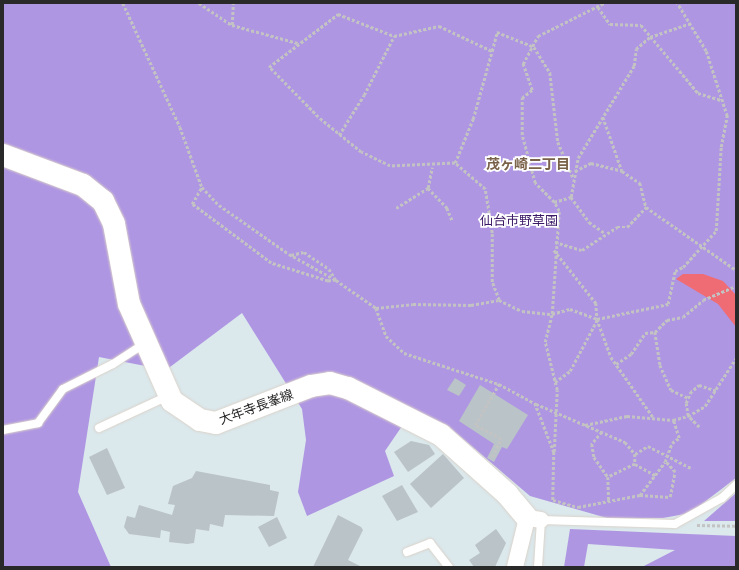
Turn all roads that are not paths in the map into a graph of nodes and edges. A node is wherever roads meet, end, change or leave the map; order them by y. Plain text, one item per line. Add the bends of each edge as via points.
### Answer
1 (3, 155) edge
2 (144, 344) junction
3 (169, 395) junction
4 (99, 428) dead end
5 (3, 430) edge
6 (736, 485) edge
7 (534, 519) junction
8 (407, 552) dead end
9 (450, 567) edge
10 (515, 567) edge
11 (538, 567) edge

1 - 2 street, 大年寺長峯線 via 83,185 103,201 114,224 129,304
2 - 3 street, 大年寺長峯線
2 - 5 lane via 114,364 63,389 38,423
3 - 4 lane
3 - 7 street, 大年寺長峯線 via 200,420 216,423 311,386 330,383 348,388 441,435
6 - 7 lane via 722,498 675,524
7 - 10 street
7 - 11 lane
8 - 9 lane via 430,543

